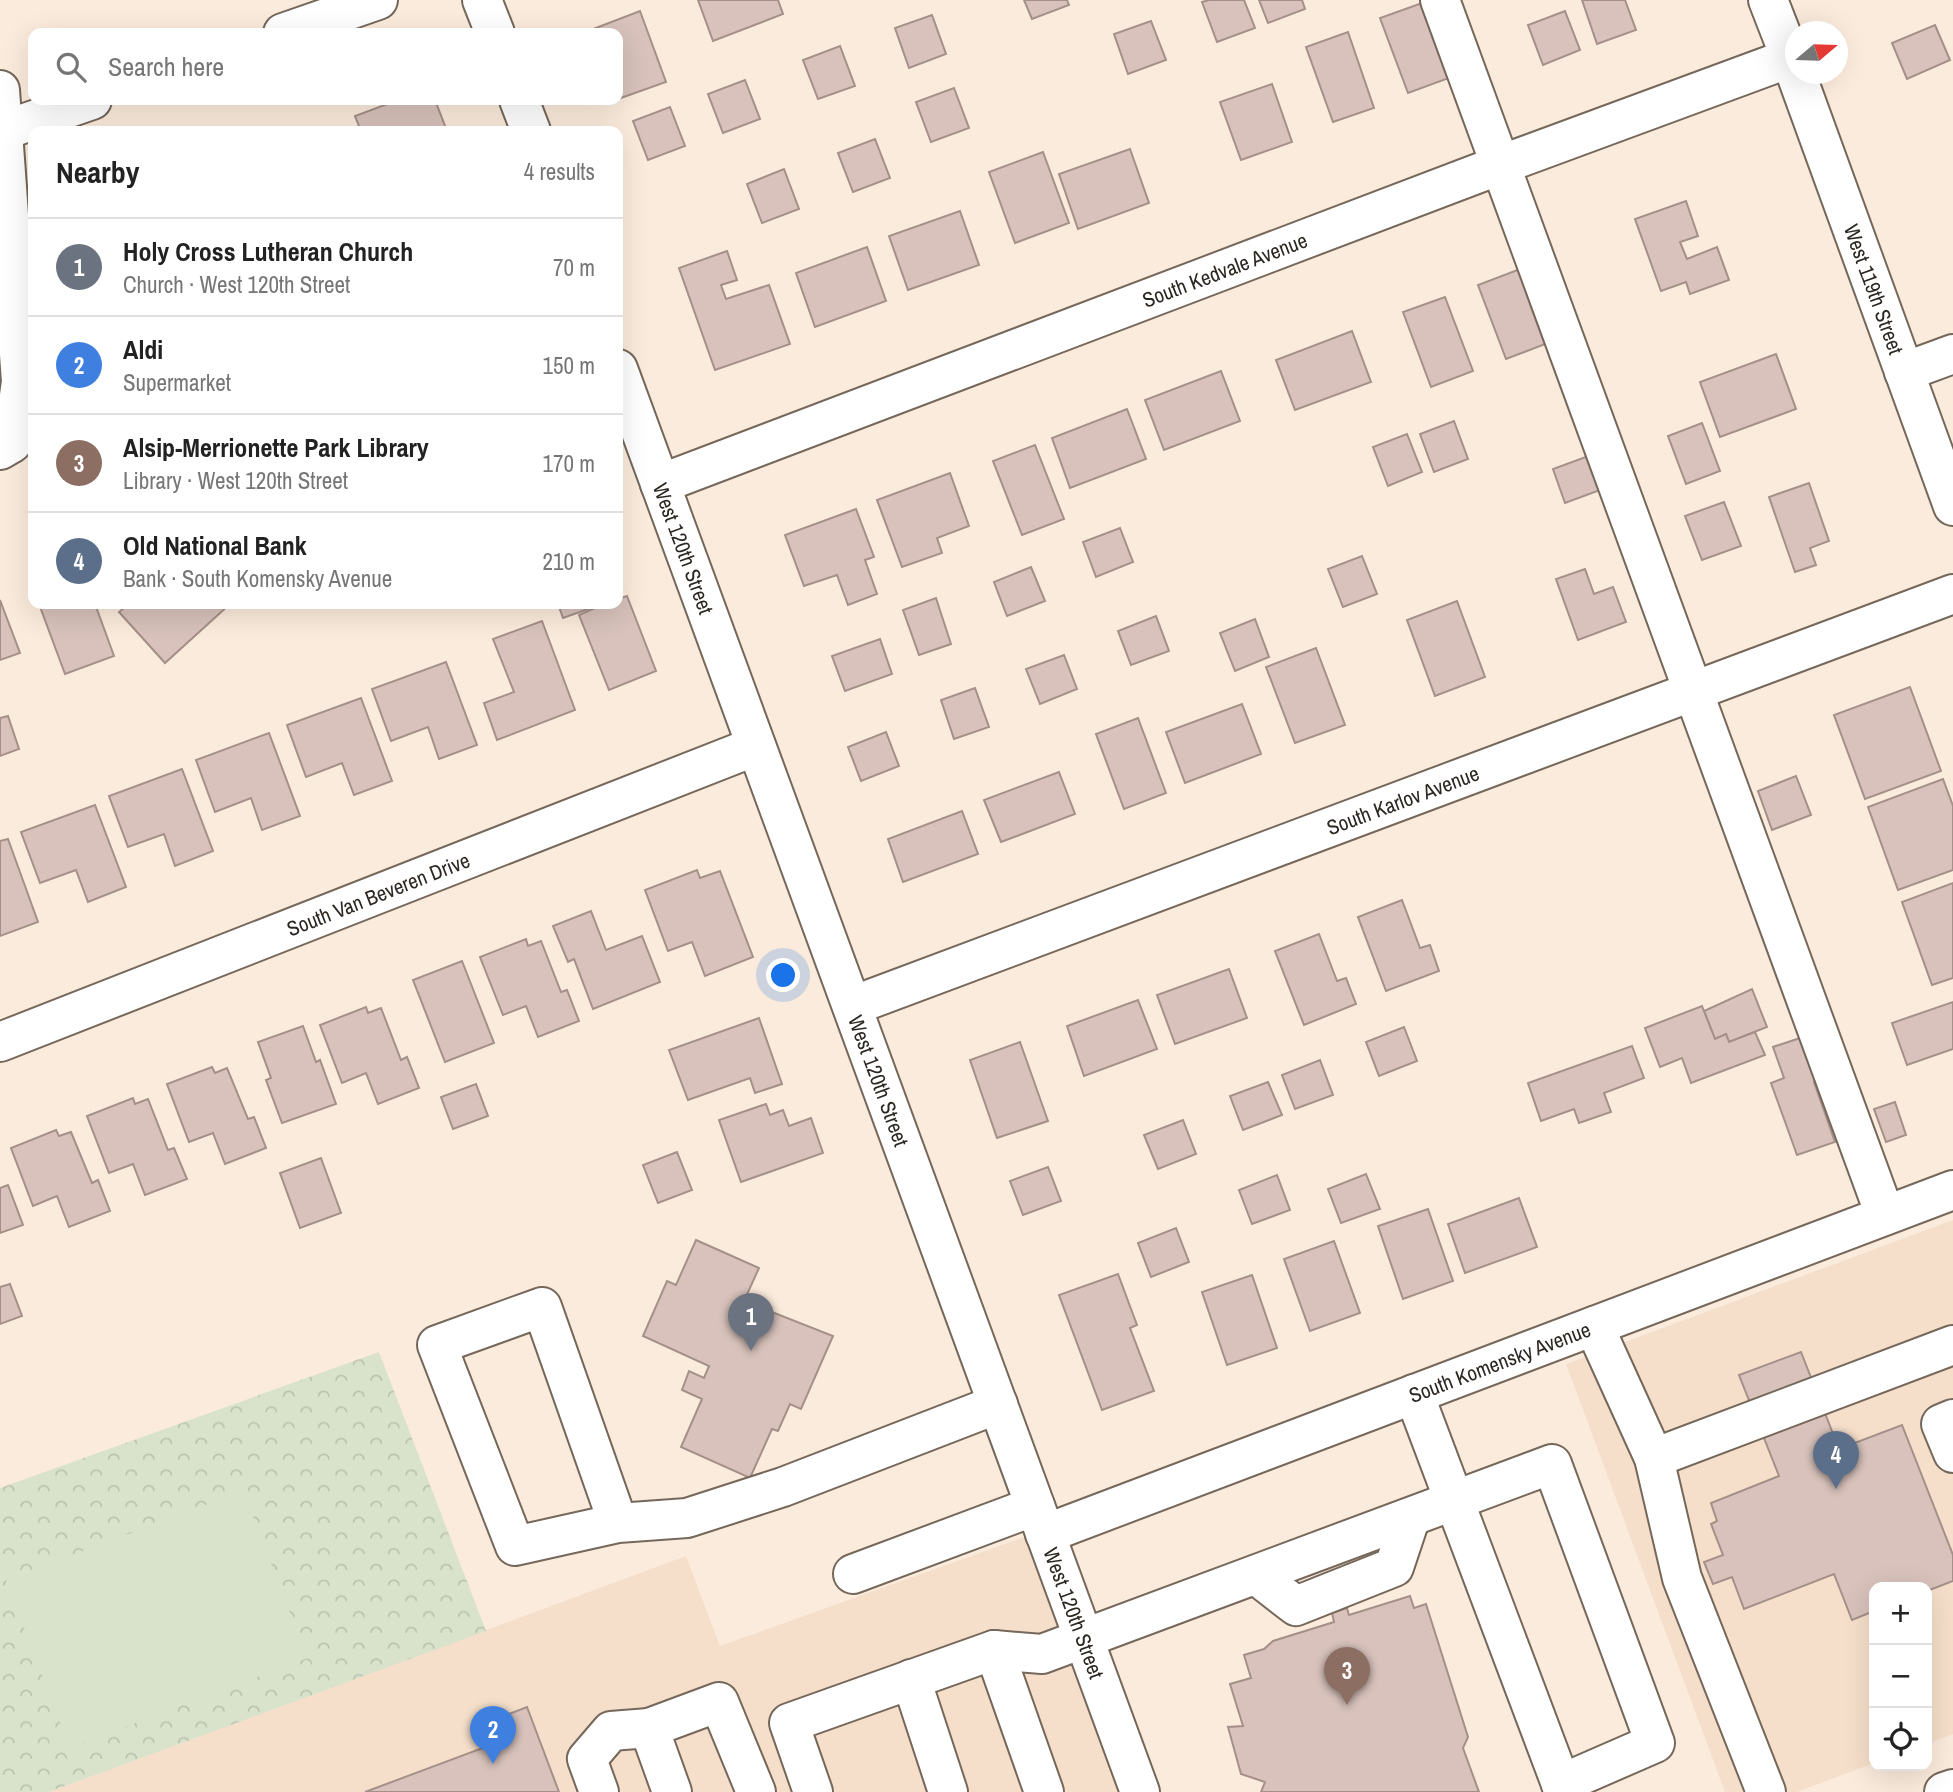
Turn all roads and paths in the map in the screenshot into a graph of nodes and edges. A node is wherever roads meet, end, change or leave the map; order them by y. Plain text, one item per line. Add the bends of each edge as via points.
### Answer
1 (378, 0) edge
2 (482, 0) edge
3 (1440, 0) edge
4 (1768, 0) edge
5 (297, 28) edge
6 (493, 28) edge
7 (1785, 44) edge
8 (1785, 71) edge
9 (1800, 84) edge
10 (0, 90) edge
11 (78, 105) edge
12 (521, 105) edge
13 (529, 126) edge
14 (2, 131) junction
15 (1500, 165) junction
16 (1953, 354) edge
17 (1904, 372) junction
18 (623, 383) edge
19 (6, 447) edge
20 (660, 484) junction
21 (1953, 506) edge
22 (1953, 594) edge
23 (1693, 691) junction
24 (756, 746) junction
25 (852, 1006) junction
26 (0, 1042) edge
27 (1953, 1189) edge
28 (1885, 1215) junction
29 (1594, 1326) junction
30 (1953, 1345) edge
31 (1414, 1394) junction
32 (998, 1404) junction
33 (1953, 1419) edge
34 (1953, 1453) edge
35 (1654, 1458) junction
36 (1457, 1502) junction
37 (1040, 1520) junction
38 (618, 1523) junction
39 (853, 1574) dead end
40 (1083, 1638) junction
41 (994, 1650) junction
42 (911, 1679) junction
43 (649, 1728) junction
44 (1563, 1788) edge
45 (1953, 1789) edge
46 (599, 1792) edge
47 (672, 1792) edge
48 (755, 1792) edge
49 (813, 1792) edge
50 (948, 1792) edge
51 (1044, 1792) edge
52 (1140, 1792) edge
53 (1766, 1792) edge
54 (1944, 1792) edge

1 - 5 street
2 - 6 street
3 - 15 street
4 - 7 street, West 119th Street
8 - 15 street, South Kedvale Avenue
9 - 17 street, West 119th Street
10 - 14 street
11 - 14 street
12 - 13 street
14 - 19 street via 21,382
15 - 20 street, South Kedvale Avenue
15 - 23 street
16 - 17 street
17 - 21 street, West 119th Street
18 - 20 street, West 120th Street
20 - 24 street, West 120th Street
22 - 23 street, South Karlov Avenue
23 - 25 street, South Karlov Avenue
23 - 28 street
24 - 25 street, West 120th Street
24 - 26 street, South Van Beveren Drive
25 - 32 street, West 120th Street
27 - 28 street, South Komensky Avenue
28 - 29 street, South Komensky Avenue
29 - 31 street, South Komensky Avenue
29 - 35 street
30 - 35 street
31 - 36 street
31 - 37 street, South Komensky Avenue
32 - 37 street, West 120th Street
32 - 38 street via 783,1487 687,1518
33 - 34 street via 1941,1424
35 - 53 street via 1682,1578
36 - 40 street via 1410,1519 1394,1567 1296,1606 1256,1575
36 - 44 street
36 - 44 street via 1552,1464 1655,1743
37 - 39 street, South Komensky Avenue
37 - 40 street, West 120th Street
38 - 38 street via 516,1546 436,1345 542,1307
40 - 41 street via 1042,1654
40 - 52 street, West 120th Street
41 - 42 street
41 - 51 street
42 - 49 street via 789,1723
42 - 50 street
43 - 46 street via 611,1731 587,1759
43 - 47 street
43 - 48 street via 719,1702
45 - 54 street

